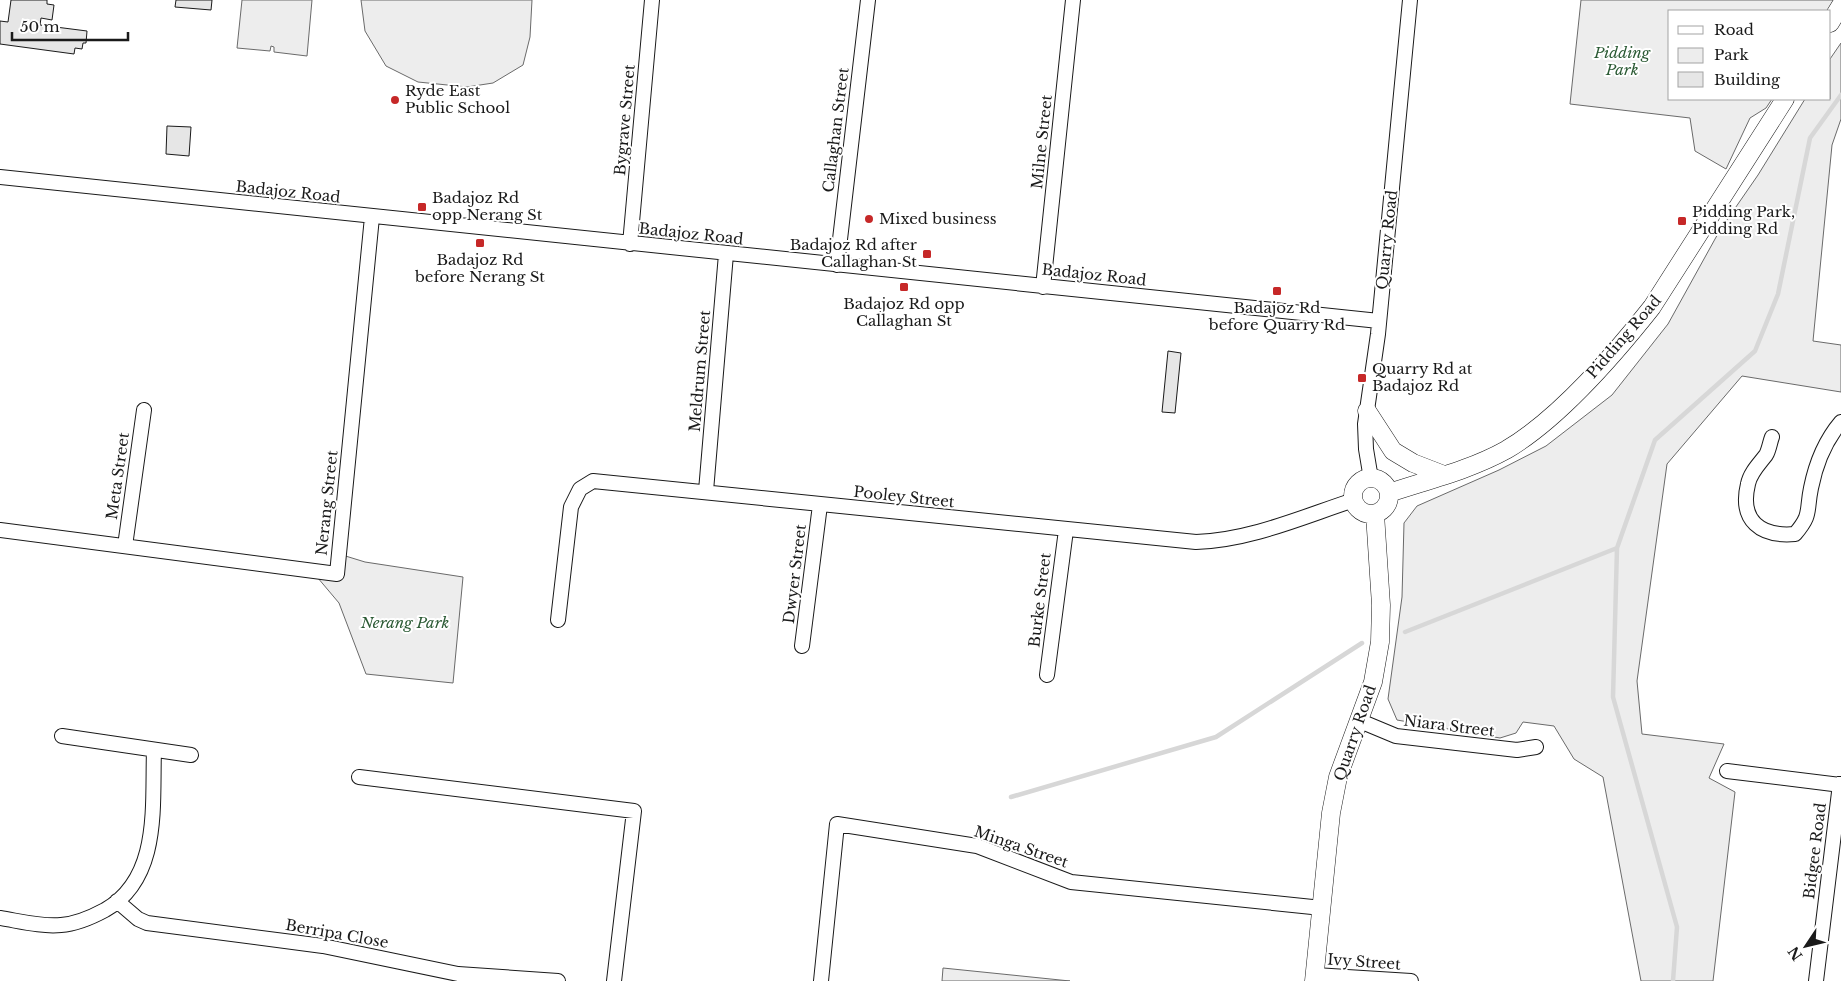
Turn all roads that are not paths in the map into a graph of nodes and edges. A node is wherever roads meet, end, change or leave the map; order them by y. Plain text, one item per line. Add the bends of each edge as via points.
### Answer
1 (652, 0) edge
2 (868, 0) edge
3 (1073, 0) edge
4 (1410, 0) edge
5 (1841, 5) edge
6 (1831, 21) edge
7 (1784, 100) edge
8 (0, 177) edge
9 (372, 217) junction
10 (630, 244) junction
11 (726, 254) junction
12 (837, 265) junction
13 (1043, 287) junction
14 (1379, 321) junction
15 (144, 410) dead end
16 (1367, 411) junction
17 (1841, 422) edge
18 (1772, 437) dead end
19 (1444, 475) junction
20 (1371, 478) junction
21 (706, 491) junction
22 (1389, 493) junction
23 (1354, 500) junction
24 (820, 505) junction
25 (1375, 514) junction
26 (0, 530) edge
27 (1066, 530) junction
28 (125, 546) junction
29 (558, 620) dead end
30 (802, 646) dead end
31 (1047, 675) dead end
32 (1360, 721) junction
33 (62, 736) dead end
34 (1536, 747) dead end
35 (154, 750) junction
36 (191, 755) dead end
37 (1727, 771) dead end
38 (359, 777) dead end
39 (1840, 785) edge
40 (117, 901) junction
41 (1322, 908) junction
42 (0, 918) edge
43 (1314, 978) edge
44 (558, 981) edge
45 (614, 981) edge
46 (821, 981) edge
47 (1411, 981) edge
48 (1816, 981) edge

1 - 10 street, Bygrave Street
2 - 12 street, Callaghan Street
3 - 13 street, Milne Street
4 - 14 street, Quarry Road
5 - 6 street
7 - 19 street, Pidding Road via 1665,288 1634,330 1570,398 1528,435 1495,456
8 - 9 street, Badajoz Road
9 - 10 street, Badajoz Road
9 - 28 street, Nerang Street via 337,574
10 - 11 street, Badajoz Road
11 - 12 street, Badajoz Road
11 - 21 street, Meldrum Street
12 - 13 street, Badajoz Road
13 - 14 street, Badajoz Road
14 - 16 street, Quarry Road
15 - 28 street, Meta Street
16 - 19 street via 1393,451
16 - 20 street, Quarry Road via 1366,443
17 - 18 street via 1830,435 1818,460 1810,489 1807,520 1795,534 1763,531 1752,520 1747,507 1748,484 1767,453
19 - 22 street, Pidding Road
20 - 22 street via 1380,481
20 - 23 street via 1359,483 1353,494
21 - 24 street, Pooley Street
21 - 29 street, Pooley Street via 593,481 580,490 571,506
22 - 25 street via 1386,506
23 - 25 street via 1364,513
23 - 27 street, Pooley Street via 1223,541 1196,542
24 - 27 street, Pooley Street
24 - 30 street, Dwyer Street
25 - 32 street, Quarry Road via 1380,642 1373,682
26 - 28 street, Nerang Street
27 - 31 street, Burke Street
32 - 34 street, Niara Street via 1396,736 1517,750
32 - 41 street, Quarry Road via 1338,777 1331,813
33 - 35 street
35 - 36 street
35 - 40 street via 152,826 148,848 138,878
37 - 39 street
38 - 45 street via 634,811
39 - 48 street, Bidgee Road
40 - 42 street via 94,916 61,925
40 - 44 street, Berripa Close via 147,923 323,946 458,974
41 - 43 street, Quarry Road
41 - 46 street, Minga Street via 1071,882 977,846 837,824
43 - 47 street, Ivy Street

